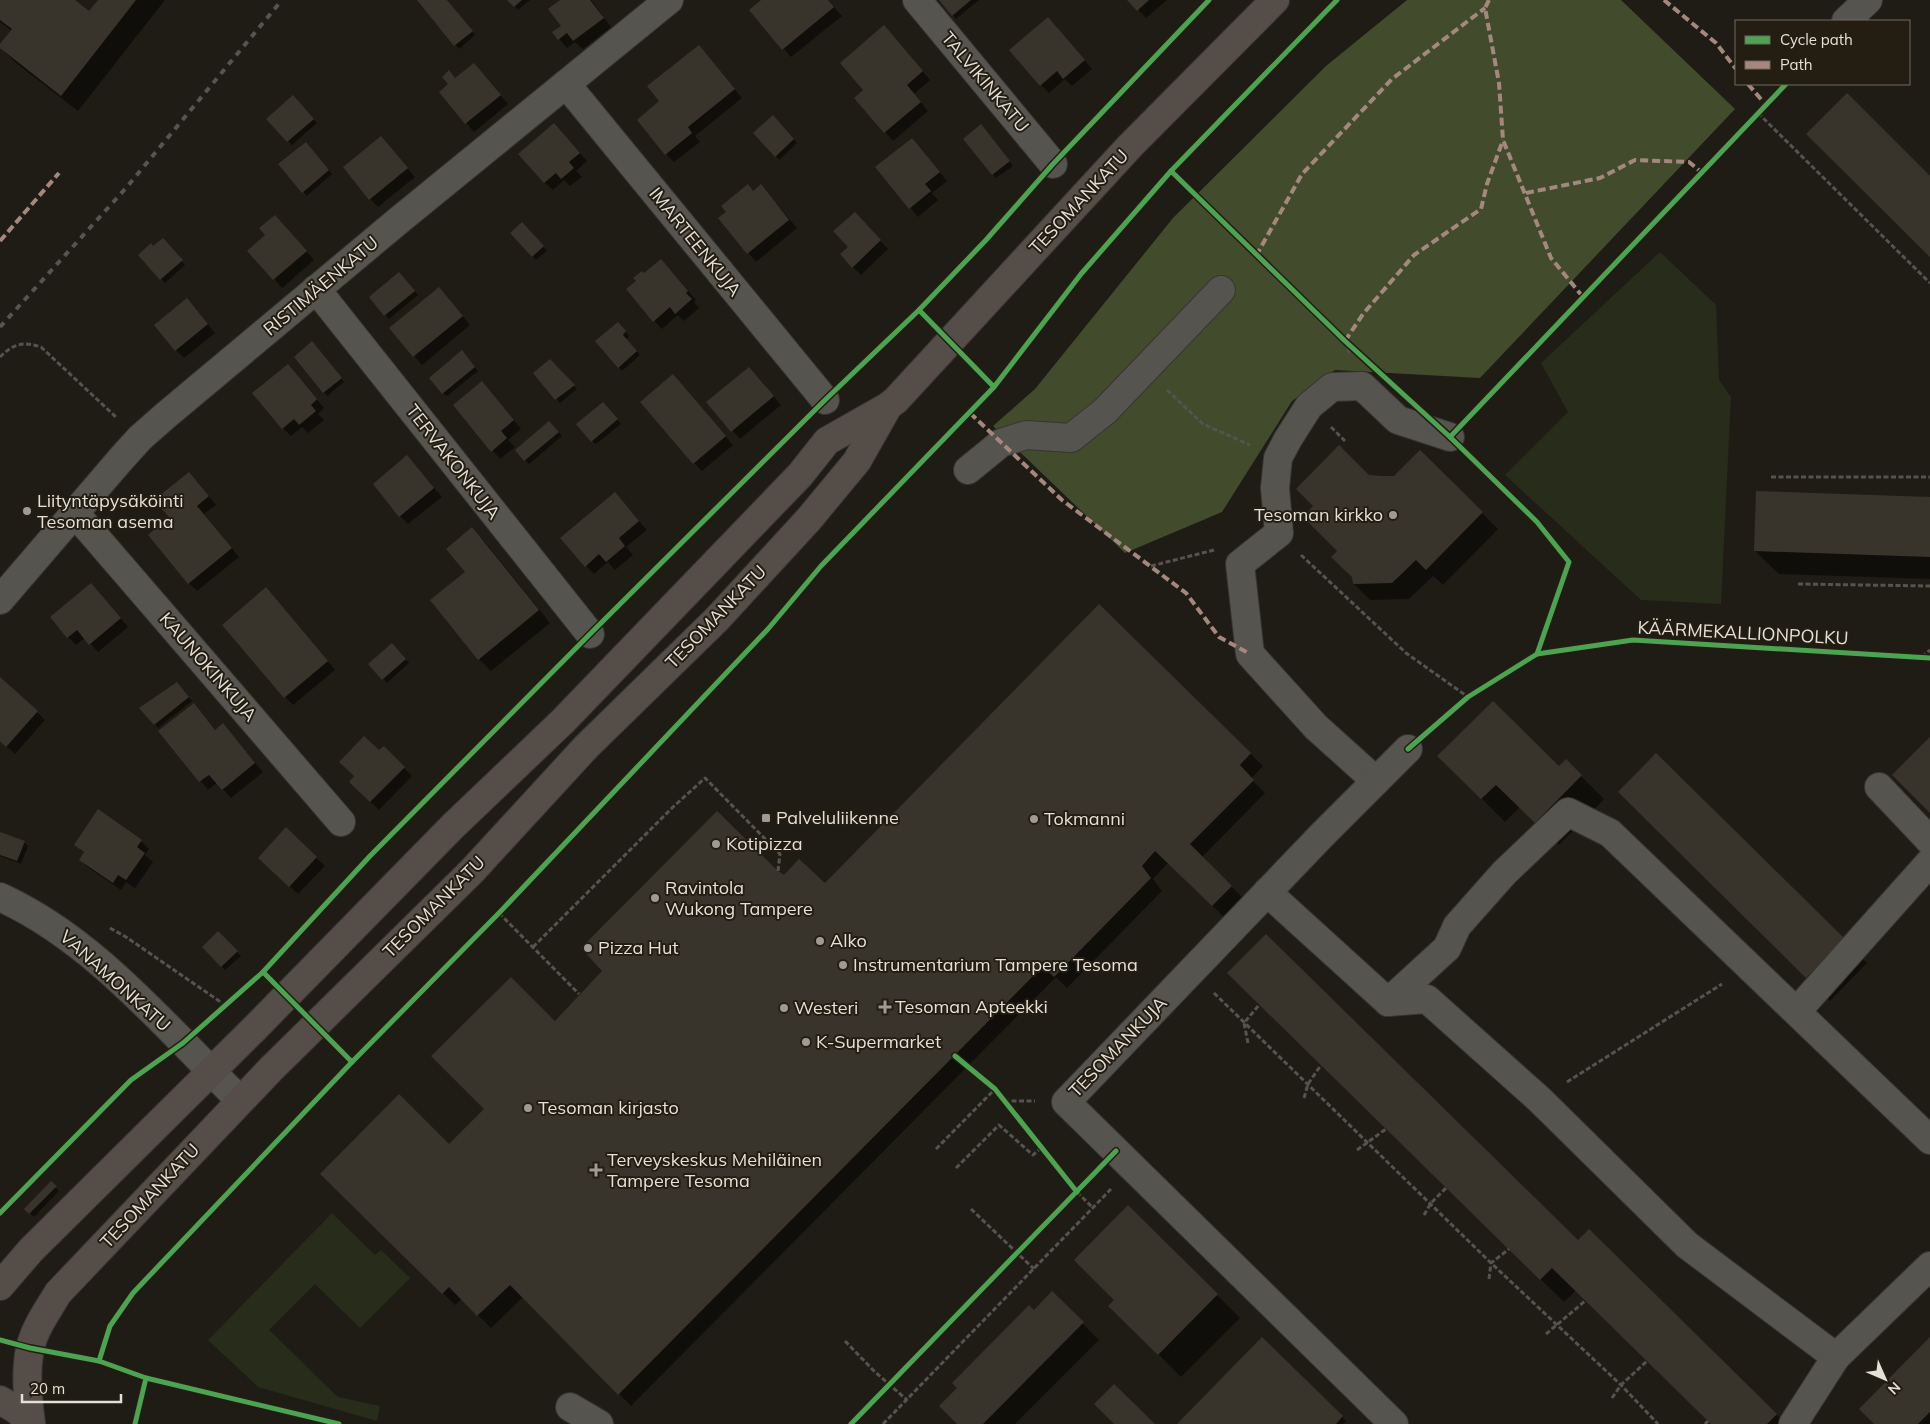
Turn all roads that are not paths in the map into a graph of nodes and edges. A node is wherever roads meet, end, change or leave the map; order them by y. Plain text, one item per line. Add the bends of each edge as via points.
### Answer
1 (669, 0) edge
2 (917, 0) edge
3 (1275, 0) edge
4 (1868, 0) edge
5 (1847, 20) edge
6 (566, 84) junction
7 (1052, 164) dead end
8 (316, 289) junction
9 (1221, 290) dead end
10 (825, 400) dead end
11 (887, 407) junction
12 (1450, 437) dead end
13 (968, 470) dead end
14 (74, 512) junction
15 (0, 600) edge
16 (590, 634) dead end
17 (1408, 749) dead end
18 (1376, 781) junction
19 (1879, 787) dead end
20 (341, 822) dead end
21 (1930, 841) edge
22 (1930, 862) edge
23 (1267, 892) junction
24 (0, 897) edge
25 (1388, 1002) junction
26 (1797, 1011) junction
27 (211, 1071) junction
28 (240, 1100) junction
29 (1930, 1140) edge
30 (1930, 1266) edge
31 (0, 1286) edge
32 (1836, 1357) junction
33 (0, 1400) edge
34 (570, 1407) dead end
35 (31, 1424) edge
36 (599, 1424) edge
37 (1394, 1424) edge
38 (1793, 1424) edge

1 - 6 street, RISTIMÄENKATU
2 - 7 street, TALVIKINKATU
3 - 11 main road, TESOMANKATU via 1130,146
4 - 5 street
6 - 8 street, RISTIMÄENKATU
6 - 10 street, IMARTEENKUJA
8 - 14 street, RISTIMÄENKATU via 140,438
8 - 16 street, TERVAKONKUJA
9 - 13 street via 1104,411 1071,438 1026,435 1001,443
11 - 27 main road, TESOMANKATU via 827,441 800,475 602,681 453,826
11 - 28 main road, TESOMANKATU via 857,461 809,519 717,619 586,746 472,871
12 - 18 street via 1398,420 1362,386 1332,386 1309,406 1278,458 1275,488 1287,542 1240,564 1250,654 1316,727
14 - 15 street, RISTIMÄENKATU
14 - 20 street, KAUNOKINKUJA
17 - 18 street, TESOMANKUJA
18 - 23 street, TESOMANKUJA
19 - 21 street
22 - 26 street
23 - 25 street
23 - 37 street, TESOMANKUJA via 1066,1102
24 - 27 street, VANAMONKATU via 56,928 118,979
25 - 26 street via 1447,948 1462,920 1504,873 1568,812 1610,833
25 - 32 street via 1427,999 1540,1100 1686,1245
26 - 29 street
27 - 28 street, VANAMONKATU
27 - 31 main road, TESOMANKATU via 31,1250
28 - 35 main road, TESOMANKATU via 58,1293 30,1348 26,1386
30 - 32 street
32 - 38 street
33 - 35 main road
34 - 36 street

